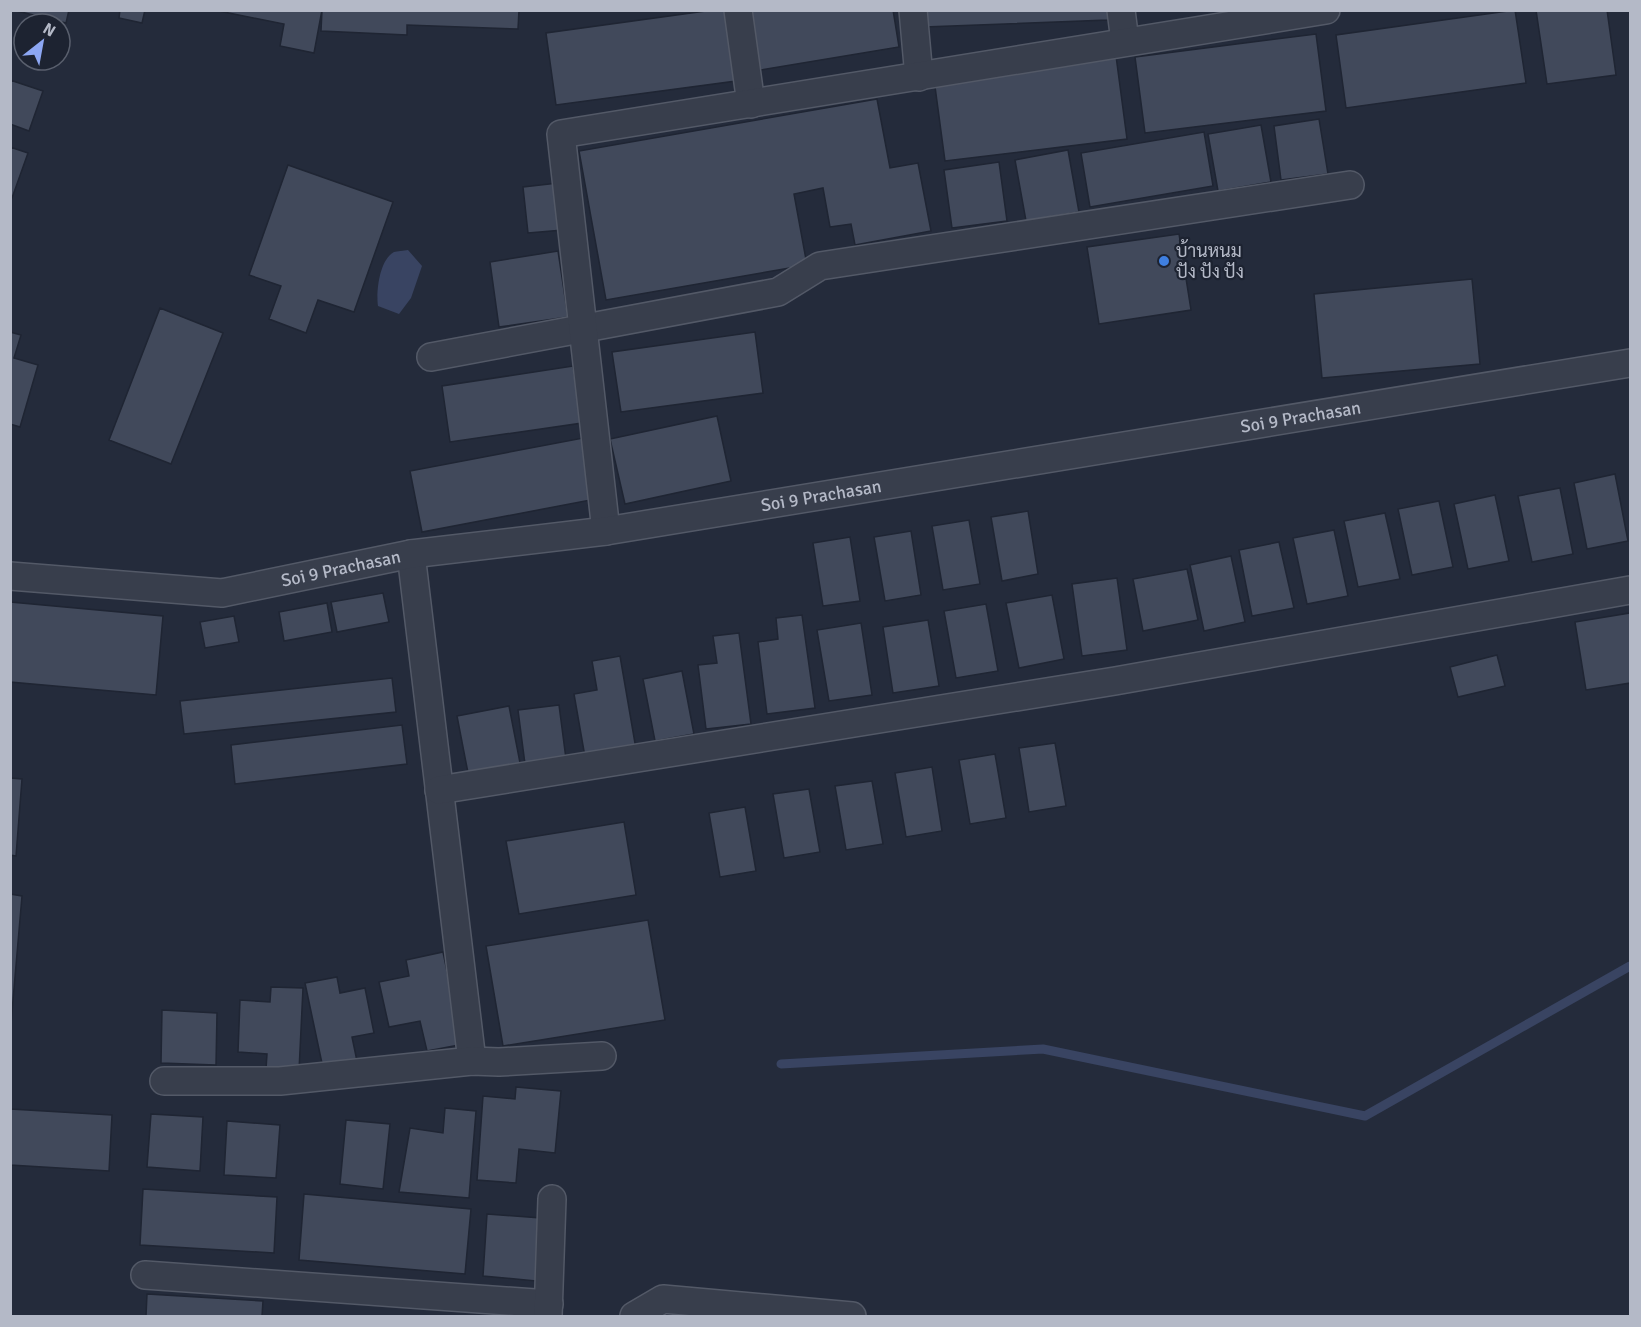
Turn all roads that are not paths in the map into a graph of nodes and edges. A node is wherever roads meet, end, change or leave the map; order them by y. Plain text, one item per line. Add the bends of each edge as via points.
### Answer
1 (738, 10) edge
2 (913, 10) edge
3 (1121, 10) edge
4 (1326, 10) edge
5 (1125, 42) junction
6 (919, 77) junction
7 (751, 104) junction
8 (1350, 184) dead end
9 (583, 329) junction
10 (431, 357) dead end
11 (1630, 363) edge
12 (606, 531) junction
13 (411, 554) junction
14 (10, 576) edge
15 (1630, 590) edge
16 (439, 790) junction
17 (602, 1056) dead end
18 (472, 1061) junction
19 (164, 1081) dead end
20 (552, 1199) dead end
21 (145, 1275) dead end
22 (548, 1310) edge
23 (634, 1317) edge
24 (852, 1317) edge

1 - 7 street
2 - 6 street
3 - 5 street
4 - 5 street
5 - 6 street
6 - 7 street
7 - 9 street via 561,134
8 - 9 street via 820,266 778,292
9 - 10 street
9 - 12 street
11 - 12 street, Soi 9 Prachasan
12 - 13 street, Soi 9 Prachasan
13 - 14 street, Soi 9 Prachasan via 222,593
13 - 16 street
15 - 16 street via 1114,681
16 - 18 street
17 - 18 street
18 - 19 street via 280,1081
20 - 22 street
21 - 22 street
23 - 24 street via 663,1299

